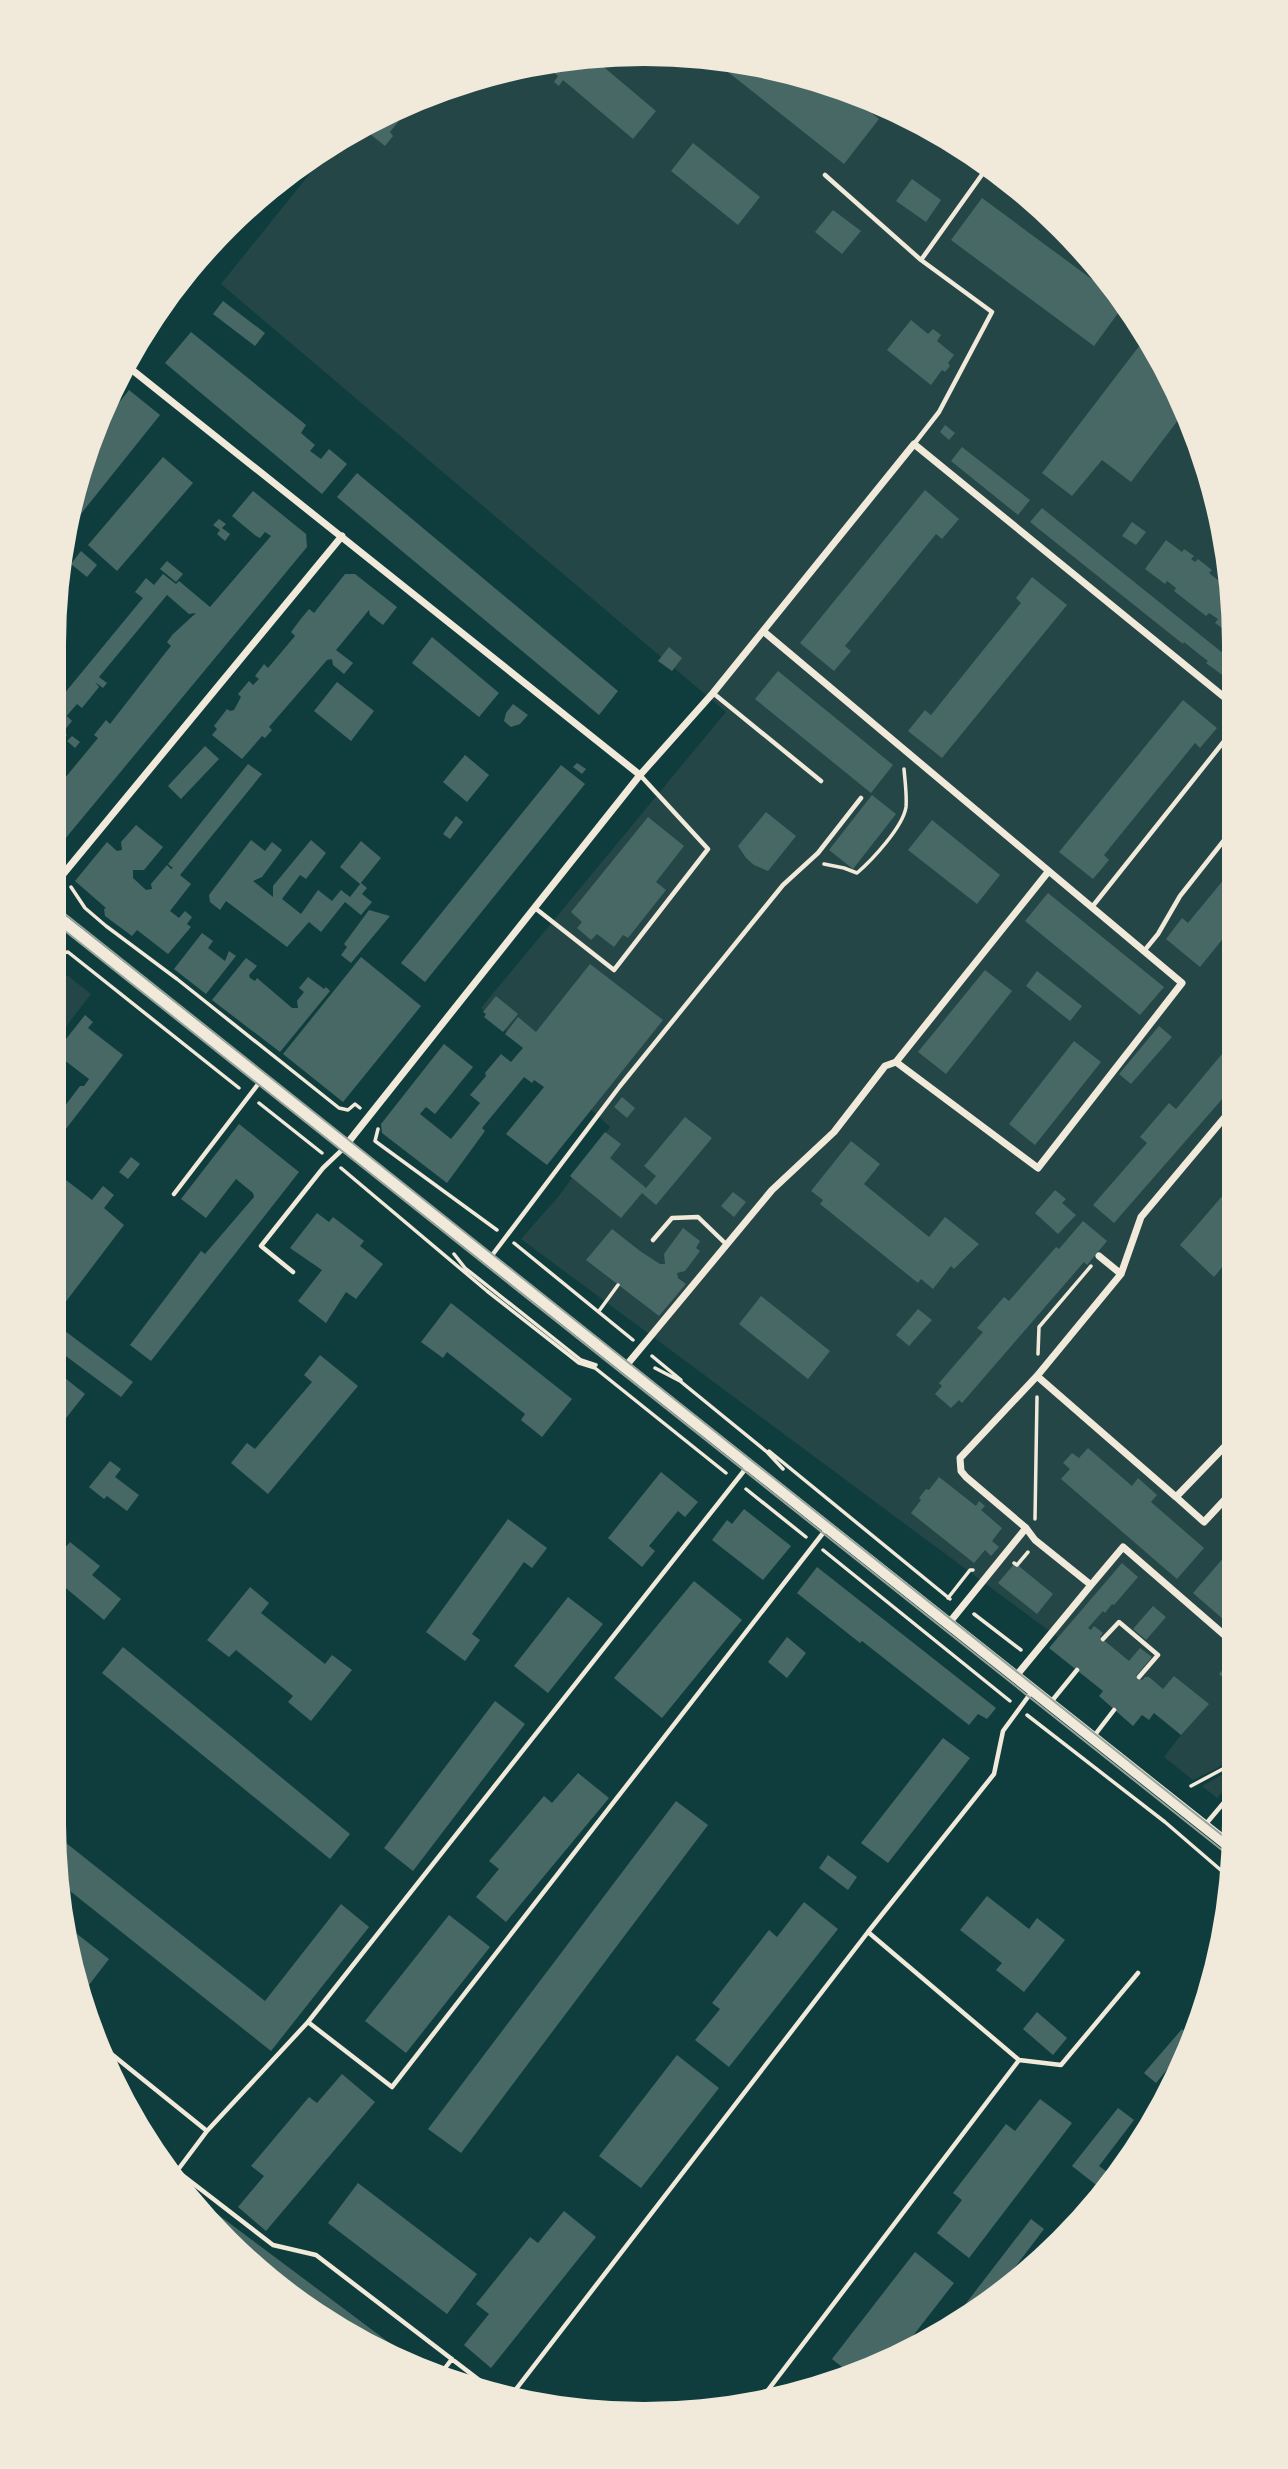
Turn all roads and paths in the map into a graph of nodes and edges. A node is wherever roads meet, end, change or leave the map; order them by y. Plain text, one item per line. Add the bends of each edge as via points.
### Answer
1 (825, 175) dead end
2 (981, 176) edge
3 (921, 260) junction
4 (135, 372) edge
5 (914, 444) junction
6 (342, 536) junction
7 (763, 631) junction
8 (713, 693) junction
9 (1222, 695) edge
10 (1222, 744) edge
11 (904, 765) dead end
12 (640, 775) junction
13 (821, 781) dead end
14 (861, 798) dead end
15 (1222, 843) edge
16 (801, 868) junction
17 (66, 871) edge
18 (1048, 872) junction
19 (73, 889) dead end
20 (535, 907) junction
21 (1091, 908) junction
22 (66, 924) edge
23 (106, 926) junction
24 (102, 931) dead end
25 (1144, 951) junction
26 (66, 952) edge
27 (896, 1062) junction
28 (262, 1078) junction
29 (249, 1096) junction
30 (355, 1104) dead end
31 (1222, 1121) edge
32 (379, 1122) dead end
33 (346, 1145) junction
34 (332, 1161) junction
35 (174, 1194) dead end
36 (506, 1236) junction
37 (653, 1240) dead end
38 (727, 1244) junction
39 (451, 1249) dead end
40 (1099, 1256) joint
41 (489, 1258) junction
42 (293, 1272) dead end
43 (1121, 1274) junction
44 (618, 1285) dead end
45 (598, 1312) junction
46 (611, 1322) junction
47 (605, 1330) dead end
48 (642, 1348) junction
49 (588, 1352) dead end
50 (580, 1362) junction
51 (625, 1367) junction
52 (609, 1371) dead end
53 (1037, 1376) junction
54 (1222, 1449) edge
55 (749, 1465) junction
56 (736, 1481) junction
57 (1176, 1497) junction
58 (1222, 1503) edge
59 (828, 1527) junction
60 (1026, 1528) junction
61 (1035, 1540) junction
62 (814, 1544) junction
63 (1005, 1554) junction
64 (977, 1565) dead end
65 (1091, 1585) junction
66 (948, 1598) junction
67 (964, 1605) junction
68 (949, 1623) junction
69 (1222, 1633) edge
70 (1103, 1639) dead end
71 (1009, 1649) dead end
72 (1077, 1670) dead end
73 (1016, 1676) junction
74 (1139, 1677) dead end
75 (1033, 1690) junction
76 (1050, 1703) junction
77 (1019, 1708) junction
78 (1114, 1710) dead end
79 (1093, 1737) junction
80 (1222, 1769) edge
81 (1191, 1786) dead end
82 (1222, 1805) edge
83 (1204, 1826) junction
84 (1221, 1839) edge
85 (1220, 1869) edge
86 (868, 1932) junction
87 (1138, 1973) dead end
88 (308, 2022) junction
89 (115, 2057) edge
90 (1019, 2060) junction
91 (207, 2132) junction
92 (179, 2168) edge
93 (188, 2180) edge
94 (452, 2359) junction
95 (446, 2367) edge
96 (476, 2377) edge
97 (516, 2388) edge
98 (769, 2388) edge

1 - 3 lane
2 - 3 lane
3 - 5 lane via 992,312 939,412
4 - 6 street
5 - 7 street
5 - 9 street
6 - 12 street
6 - 17 street
7 - 8 street
7 - 18 street
8 - 12 street
8 - 13 lane
10 - 21 lane
11 - 16 path via 903,817 872,861 858,873 819,863
12 - 20 street
12 - 20 lane via 708,849 614,970
14 - 16 lane
15 - 25 lane
16 - 36 lane via 620,1086
18 - 21 street
18 - 27 street
19 - 23 path via 85,908
20 - 33 street
21 - 25 street
22 - 28 street
23 - 24 path
23 - 30 path via 340,1108 348,1110
25 - 27 street via 1182,984 1038,1168
26 - 29 path
27 - 38 street via 885,1066 834,1132 772,1190
28 - 29 lane
28 - 33 street
29 - 34 path
29 - 35 lane
31 - 43 street via 1141,1217
32 - 36 path via 375,1141 388,1155
33 - 34 lane
33 - 41 street
34 - 42 lane via 261,1246
34 - 50 path
36 - 41 lane
36 - 45 path
37 - 38 lane via 672,1218 698,1217
38 - 48 street
39 - 50 path via 465,1268
40 - 43 street
40 - 53 path via 1039,1327
41 - 51 street
43 - 53 street
44 - 45 path
45 - 46 path
46 - 47 path
46 - 48 path
48 - 51 street
48 - 66 path
49 - 50 path
50 - 52 path
50 - 56 path via 595,1368
51 - 55 street
53 - 57 street
53 - 60 street via 960,1458 961,1471
53 - 61 path
54 - 57 street
55 - 56 lane
55 - 59 street
56 - 62 path
56 - 88 lane
57 - 58 street via 1204,1522
59 - 62 lane
59 - 68 street
60 - 61 street
60 - 63 street
61 - 63 path via 1017,1565
61 - 65 street
62 - 77 path
62 - 88 lane via 392,2087
63 - 67 street
64 - 66 path
65 - 69 street via 1123,1547
65 - 73 street
66 - 67 path
67 - 68 street
67 - 71 path via 1013,1644
68 - 73 street
70 - 74 lane via 1119,1622 1158,1655
72 - 76 lane
73 - 75 street
75 - 76 street
75 - 77 lane
76 - 79 street
77 - 85 path
77 - 86 lane via 1003,1731 993,1774
78 - 79 lane
79 - 83 street
80 - 81 path
82 - 83 lane
83 - 84 street
86 - 90 lane
86 - 97 lane
87 - 90 lane via 1061,2065
88 - 91 lane
89 - 91 lane
90 - 98 lane
91 - 92 lane
93 - 94 lane via 273,2245 316,2255
94 - 95 lane
94 - 96 lane

